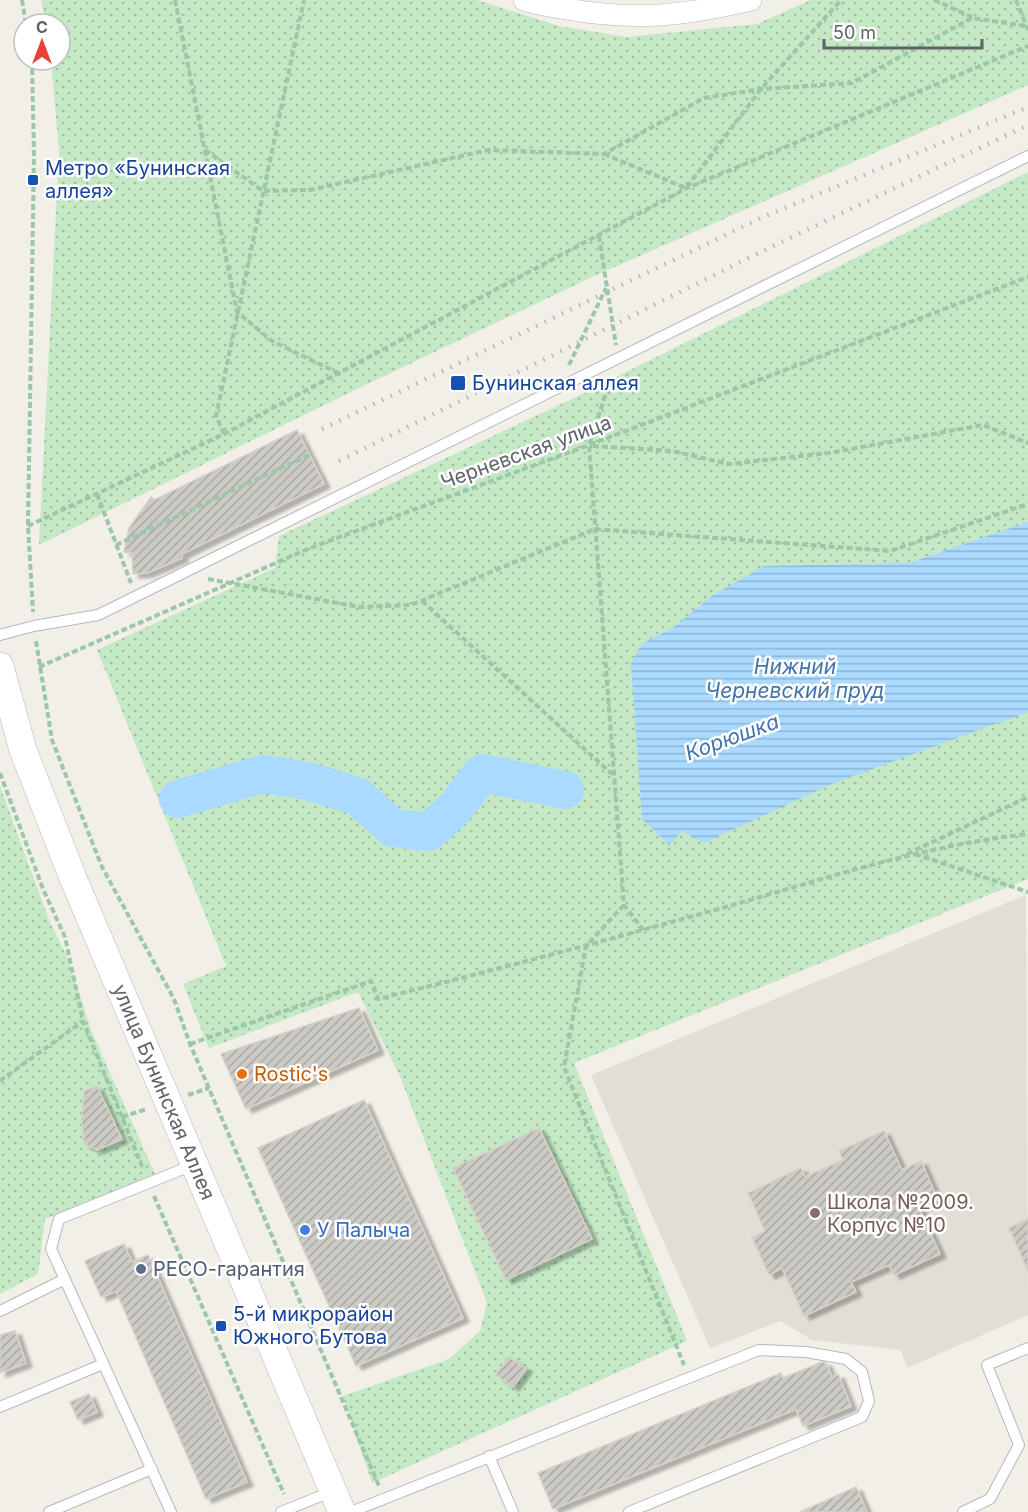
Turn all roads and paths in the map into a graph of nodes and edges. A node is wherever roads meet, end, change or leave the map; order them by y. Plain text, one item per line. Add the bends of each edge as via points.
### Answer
1 (175, 0) edge
2 (304, 0) edge
3 (525, 0) edge
4 (751, 0) edge
5 (841, 0) edge
6 (934, 0) edge
7 (1016, 0) edge
8 (972, 18) junction
9 (1027, 28) edge
10 (1028, 46) edge
11 (32, 72) edge
12 (761, 89) junction
13 (205, 150) junction
14 (604, 154) junction
15 (1028, 156) edge
16 (687, 188) junction
17 (263, 191) junction
18 (599, 236) junction
19 (1028, 277) edge
20 (607, 286) junction
21 (237, 312) junction
22 (618, 358) junction
23 (339, 373) junction
24 (559, 388) junction
25 (224, 434) junction
26 (1028, 443) edge
27 (589, 445) junction
28 (309, 455) dead end
29 (97, 494) junction
30 (1028, 504) edge
31 (595, 529) junction
32 (116, 545) junction
33 (180, 574) junction
34 (232, 582) junction
35 (136, 596) junction
36 (422, 601) junction
37 (0, 635) edge
38 (0, 666) edge
39 (39, 667) dead end
40 (52, 740) dead end
41 (0, 774) edge
42 (613, 775) junction
43 (1028, 797) edge
44 (1028, 834) edge
45 (914, 854) junction
46 (901, 857) junction
47 (1028, 892) edge
48 (624, 905) junction
49 (643, 930) junction
50 (586, 946) junction
51 (83, 1021) junction
52 (190, 1044) junction
53 (0, 1082) edge
54 (193, 1165) junction
55 (149, 1183) junction
56 (65, 1279) junction
57 (0, 1311) edge
58 (1028, 1348) edge
59 (104, 1364) junction
60 (689, 1378) junction
61 (0, 1407) edge
62 (489, 1456) junction
63 (152, 1469) junction
64 (384, 1499) junction
65 (338, 1502) edge
66 (286, 1510) edge
67 (49, 1512) edge
68 (171, 1512) edge
69 (351, 1512) edge
70 (513, 1512) edge
71 (629, 1512) edge
72 (963, 1512) edge

1 - 13 path
2 - 17 path
3 - 4 street via 643,18 696,13
5 - 12 path
6 - 8 path
7 - 9 path
8 - 9 path
8 - 12 path via 852,83
10 - 16 path
11 - 29 path via 28,526
12 - 14 path via 704,98
12 - 16 path
13 - 17 path
13 - 21 path
14 - 16 path
14 - 17 path via 488,150 310,190
15 - 22 lane
16 - 18 path
17 - 21 path
18 - 20 path
18 - 23 path
19 - 27 path, Черневская улица
20 - 22 path
20 - 24 path
21 - 23 path via 272,341
21 - 25 path via 216,416
22 - 24 lane
22 - 27 path
23 - 25 path
24 - 33 lane
25 - 29 path
26 - 27 path via 983,425 829,453 729,464 672,451
27 - 31 path
27 - 34 path, Черневская улица via 310,548
28 - 32 path
29 - 32 path
30 - 31 path via 890,551
31 - 36 path
31 - 42 path
32 - 35 path
33 - 34 path
33 - 35 lane
34 - 36 path via 359,607
34 - 39 path, Черневская улица
35 - 37 lane via 98,615
36 - 42 path
38 - 54 street, улица Бунинская Аллея via 24,750 73,878
40 - 52 path via 102,867 174,999
41 - 51 path via 65,937
42 - 48 path
43 - 46 path
44 - 45 path
45 - 46 path
45 - 47 path
46 - 49 path
48 - 49 path
48 - 50 path
49 - 50 path
50 - 52 path via 378,999 371,981
50 - 60 path via 564,1067
51 - 53 path
51 - 55 path
52 - 64 path
54 - 55 lane
54 - 65 street, улица Бунинская Аллея
55 - 56 lane via 59,1220 51,1249
55 - 66 path
56 - 57 lane
56 - 59 lane
58 - 72 lane via 987,1365 1019,1445 990,1500
59 - 61 lane
59 - 63 lane
60 - 62 lane
60 - 71 lane via 759,1350 806,1352 846,1359 862,1372 869,1401 862,1417
62 - 64 lane
62 - 70 lane
63 - 67 lane
63 - 68 lane
64 - 69 lane
65 - 66 lane

